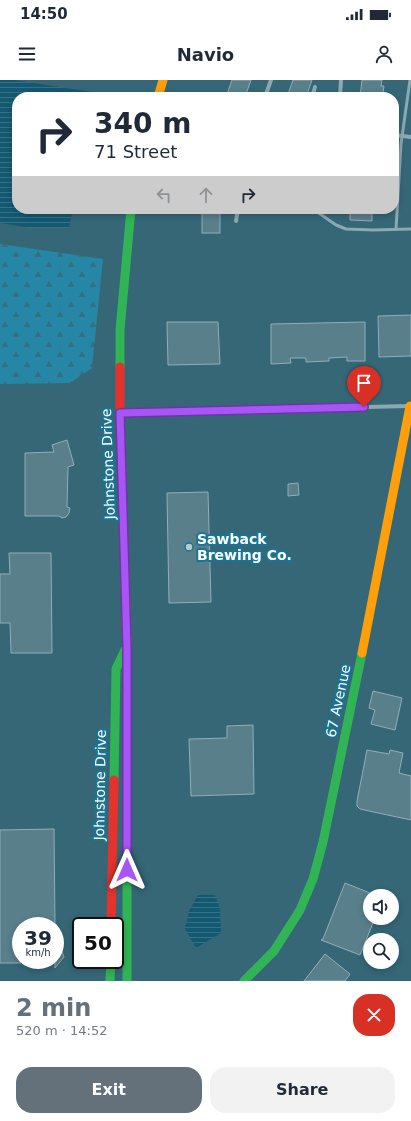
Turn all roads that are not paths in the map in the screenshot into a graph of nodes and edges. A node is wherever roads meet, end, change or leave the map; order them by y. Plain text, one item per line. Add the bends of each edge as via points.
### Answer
1 (163, 80) edge
2 (271, 80) edge
3 (342, 80) edge
4 (410, 80) edge
5 (315, 87) dead end
6 (159, 92) edge
7 (267, 92) edge
8 (314, 92) edge
9 (341, 92) edge
10 (402, 136) junction
11 (411, 137) edge
12 (399, 174) edge
13 (131, 214) edge
14 (237, 214) edge
15 (320, 214) edge
16 (397, 214) edge
17 (236, 221) dead end
18 (396, 229) junction
19 (411, 229) edge
20 (410, 406) edge
21 (120, 413) junction
22 (127, 647) junction
23 (111, 917) edge
24 (111, 969) edge
25 (110, 981) edge
26 (127, 981) edge
27 (244, 981) edge

1 - 6 main road
2 - 7 street
3 - 9 street
4 - 10 lane
5 - 8 street
10 - 11 street
10 - 12 lane
13 - 21 main road, Johnstone Drive via 120,330
14 - 17 street
15 - 18 lane via 346,229
16 - 18 lane
18 - 19 lane
20 - 21 street
20 - 27 main road, 67 Avenue via 324,842 300,910 292,924 274,952
21 - 22 main road, Johnstone Drive
22 - 23 main road, Johnstone Drive via 116,669
22 - 26 main road, Johnstone Drive
24 - 25 main road

